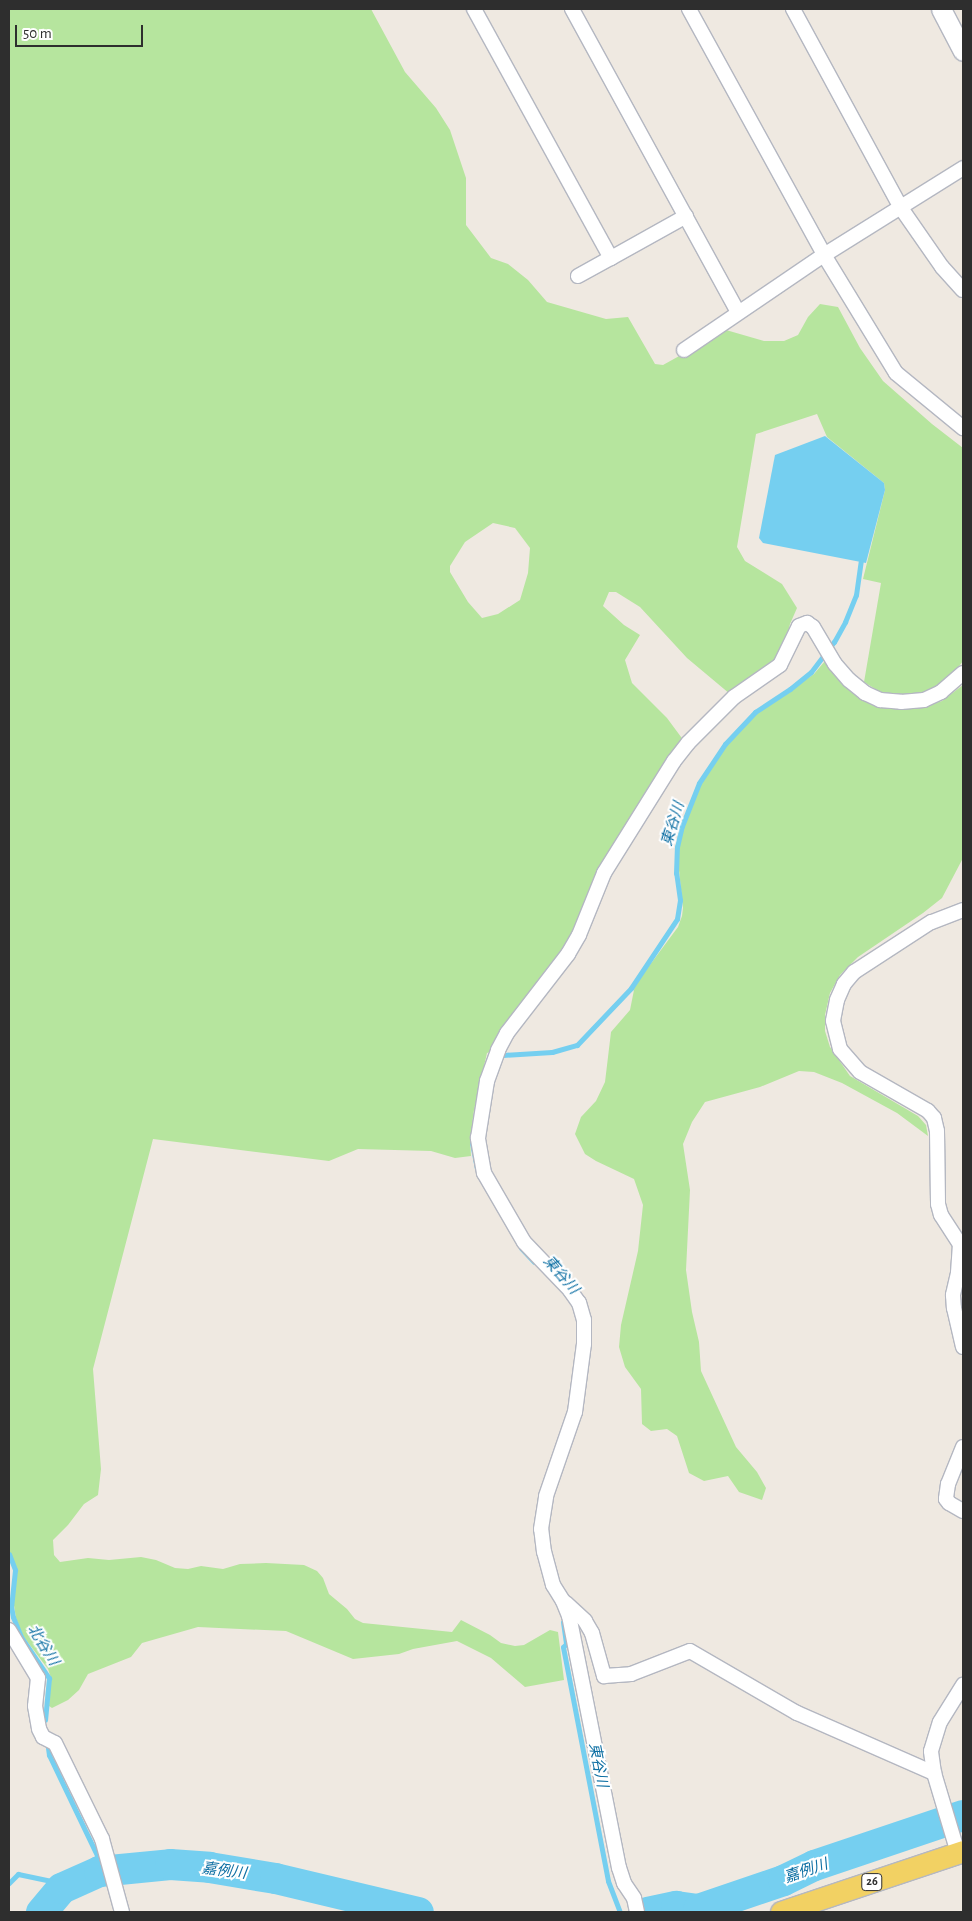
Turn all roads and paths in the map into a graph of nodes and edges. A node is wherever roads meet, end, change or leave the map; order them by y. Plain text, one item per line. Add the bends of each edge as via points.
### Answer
1 (474, 9) edge
2 (572, 9) edge
3 (689, 9) edge
4 (792, 9) edge
5 (941, 9) edge
6 (963, 51) edge
7 (963, 168) edge
8 (901, 208) junction
9 (686, 216) junction
10 (824, 255) junction
11 (611, 258) junction
12 (578, 276) dead end
13 (963, 290) edge
14 (738, 312) junction
15 (684, 350) dead end
16 (963, 428) edge
17 (963, 673) edge
18 (963, 910) edge
19 (963, 1347) edge
20 (963, 1447) edge
21 (963, 1511) edge
22 (563, 1601) junction
23 (9, 1630) edge
24 (963, 1685) edge
25 (934, 1773) junction
26 (959, 1848) edge
27 (122, 1912) edge
28 (638, 1912) edge
29 (781, 1912) edge

1 - 11 street
2 - 9 street
3 - 10 street
4 - 8 street
5 - 6 street
7 - 8 street
8 - 10 street
8 - 13 street via 942,267
9 - 11 street
9 - 14 street
10 - 14 street
10 - 16 street via 896,373
11 - 12 street
14 - 15 street
17 - 22 street via 941,692 924,700 880,700 865,693 835,664 813,627 807,623 799,626 780,665 734,698 688,743 604,873 580,935 507,1033 498,1050 487,1081 478,1138 484,1172 524,1242 570,1290 579,1303 584,1320 575,1412 546,1496 541,1529 553,1585
18 - 19 street via 930,922 854,972 840,992 834,1021 840,1049 860,1072 928,1111 934,1118 938,1204 941,1215 960,1244 953,1295
20 - 21 street via 948,1484 946,1499
22 - 25 street via 585,1621 592,1633 604,1676 631,1674 690,1651 797,1713
22 - 28 street via 569,1616 619,1868
23 - 27 street via 38,1678 35,1706 39,1730 43,1738 55,1743 107,1852
24 - 25 street via 940,1722 931,1751
25 - 26 street
26 - 29 main road, 26

